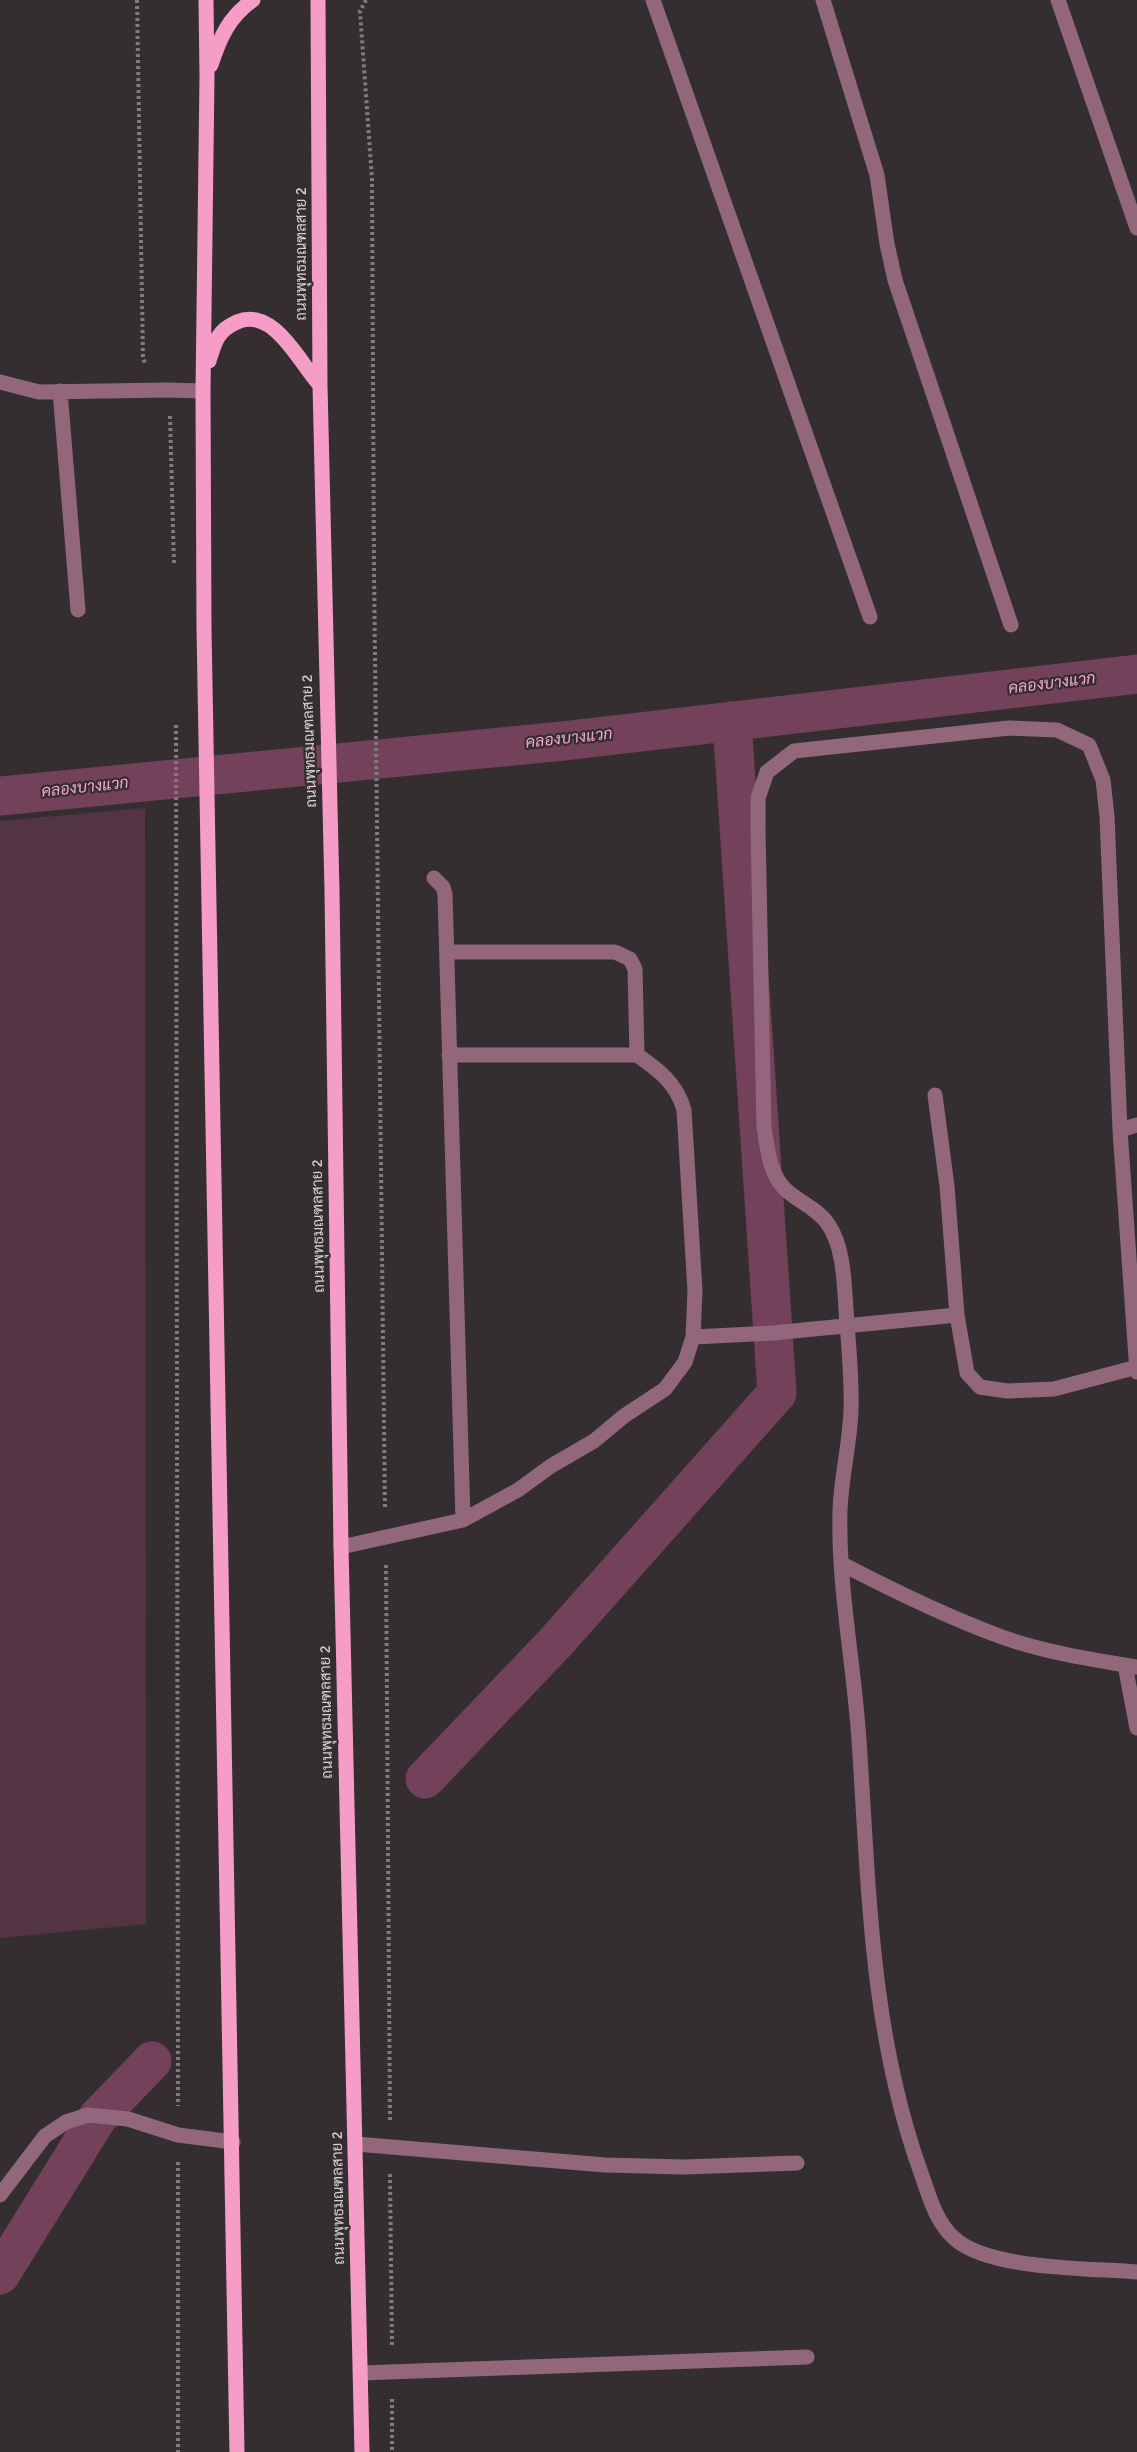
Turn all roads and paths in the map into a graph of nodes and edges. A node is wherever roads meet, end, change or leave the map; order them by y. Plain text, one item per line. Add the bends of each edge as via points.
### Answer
1 (137, 0) edge
2 (206, 0) edge
3 (253, 0) edge
4 (318, 0) edge
5 (366, 0) edge
6 (653, 0) edge
7 (823, 0) edge
8 (1058, 0) edge
9 (207, 76) junction
10 (1137, 228) edge
11 (204, 375) junction
12 (0, 382) edge
13 (320, 385) junction
14 (158, 390) junction
15 (60, 392) junction
16 (203, 392) junction
17 (174, 568) dead end
18 (78, 610) dead end
19 (870, 617) dead end
20 (1011, 625) dead end
21 (176, 720) dead end
22 (434, 879) dead end
23 (447, 952) junction
24 (449, 1055) junction
25 (637, 1055) junction
26 (935, 1095) dead end
27 (1137, 1125) edge
28 (1120, 1130) junction
29 (957, 1315) junction
30 (847, 1325) junction
31 (693, 1337) junction
32 (1137, 1367) edge
33 (1137, 1372) edge
34 (463, 1520) junction
35 (386, 1539) junction
36 (341, 1547) junction
37 (842, 1564) junction
38 (1131, 1666) edge
39 (1137, 1728) edge
40 (178, 2135) junction
41 (233, 2142) junction
42 (356, 2144) junction
43 (390, 2147) junction
44 (797, 2163) dead end
45 (0, 2195) edge
46 (1137, 2272) edge
47 (807, 2356) dead end
48 (392, 2372) junction
49 (361, 2373) junction
50 (178, 2452) edge
51 (237, 2452) edge
52 (362, 2452) edge
53 (392, 2452) edge

1 - 14 path via 143,358
2 - 9 main road
3 - 9 main road via 227,24
4 - 13 main road, ถนนพุทธมณฑลสาย 2
5 - 35 path via 360,11 372,179
6 - 19 street
7 - 20 street via 877,176 895,280
8 - 10 street
9 - 11 main road
11 - 13 main road via 213,346 225,327 242,320 260,321 278,331 294,348
11 - 16 main road
12 - 15 street via 39,392
13 - 36 main road, ถนนพุทธมณฑลสาย 2
14 - 15 street
14 - 16 street
14 - 17 path via 171,417
15 - 18 street
16 - 41 main road via 204,630
21 - 40 path
22 - 23 street via 445,894
23 - 24 street
23 - 25 street via 615,952 630,959 635,969
24 - 25 street
24 - 34 street
25 - 31 street via 670,1082 684,1110 695,1291
26 - 29 street
27 - 28 street
28 - 30 street via 1107,816 1102,780 1089,746 1057,730 1009,728 794,751 767,772 758,798 764,1128 772,1171 785,1190 828,1224 839,1252
28 - 32 street
29 - 30 street
29 - 32 street via 967,1373 980,1388 1054,1389
30 - 31 street
30 - 37 street via 851,1410 840,1509
31 - 34 street via 685,1362 665,1389 594,1441
32 - 33 street
34 - 35 street
35 - 36 street
35 - 43 path
36 - 42 main road, ถนนพุทธมณฑลสาย 2
37 - 38 street via 899,1594 1004,1638
37 - 46 street via 879,2004 906,2130 936,2214 954,2239 984,2256
38 - 39 street
40 - 41 street
40 - 45 street via 128,2119 88,2115 66,2122 45,2136
40 - 50 path
41 - 51 main road
42 - 43 street
42 - 49 main road, ถนนพุทธมณฑลสาย 2
43 - 44 street via 605,2165
43 - 48 path
47 - 48 street
48 - 49 street
48 - 53 path
49 - 52 main road, ถนนพุทธมณฑลสาย 2

